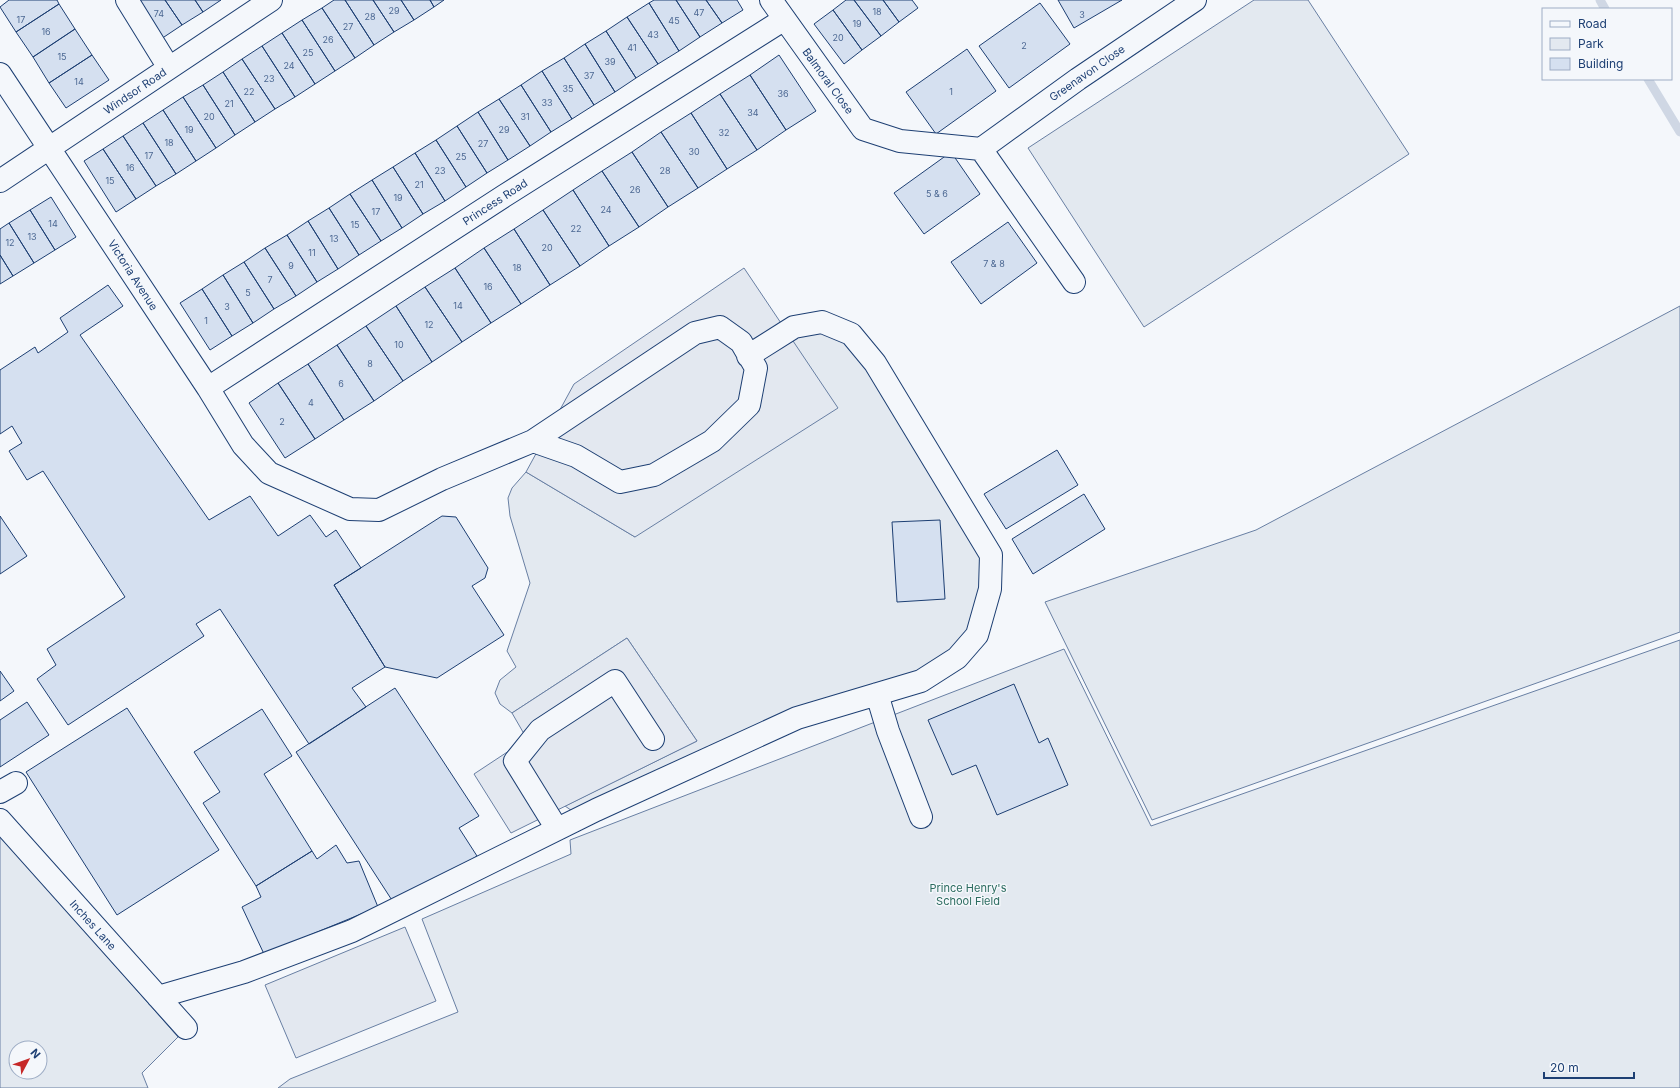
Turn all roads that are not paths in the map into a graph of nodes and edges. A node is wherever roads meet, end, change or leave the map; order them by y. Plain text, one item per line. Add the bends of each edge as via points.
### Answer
1 (127, 0) edge
2 (271, 0) edge
3 (771, 0) edge
4 (1195, 0) edge
5 (784, 20) junction
6 (169, 68) junction
7 (0, 74) edge
8 (50, 148) junction
9 (981, 149) junction
10 (0, 181) edge
11 (1074, 282) dead end
12 (748, 356) junction
13 (208, 388) junction
14 (533, 441) junction
15 (877, 694) junction
16 (652, 739) dead end
17 (921, 817) dead end
18 (0, 820) edge
19 (557, 829) junction
20 (158, 997) junction
21 (186, 1028) dead end

1 - 6 street
2 - 6 street, Windsor Road
3 - 5 street, Balmoral Close
4 - 9 street, Greenavon Close via 1078,79
5 - 9 street, Balmoral Close via 863,129 900,141
5 - 13 street, Princess Road via 504,196
6 - 8 street, Windsor Road
7 - 8 street, Victoria Avenue
8 - 10 street, Windsor Road
8 - 13 street, Victoria Avenue
9 - 11 street
12 - 14 street via 741,342 720,327 695,333
12 - 14 street via 756,368 749,405 712,441 654,475 620,482 576,456
12 - 15 street via 794,327 822,322 851,334 875,363 991,555 990,589 977,634 957,658 921,681
13 - 14 street, Victoria Avenue via 243,445 269,473 350,509 379,510 442,479
15 - 17 street via 888,732
15 - 19 street via 797,718
16 - 19 street via 615,682 540,730 515,761
18 - 20 street, Inches Lane
19 - 20 street via 352,931 244,972
20 - 21 street, Inches Lane

